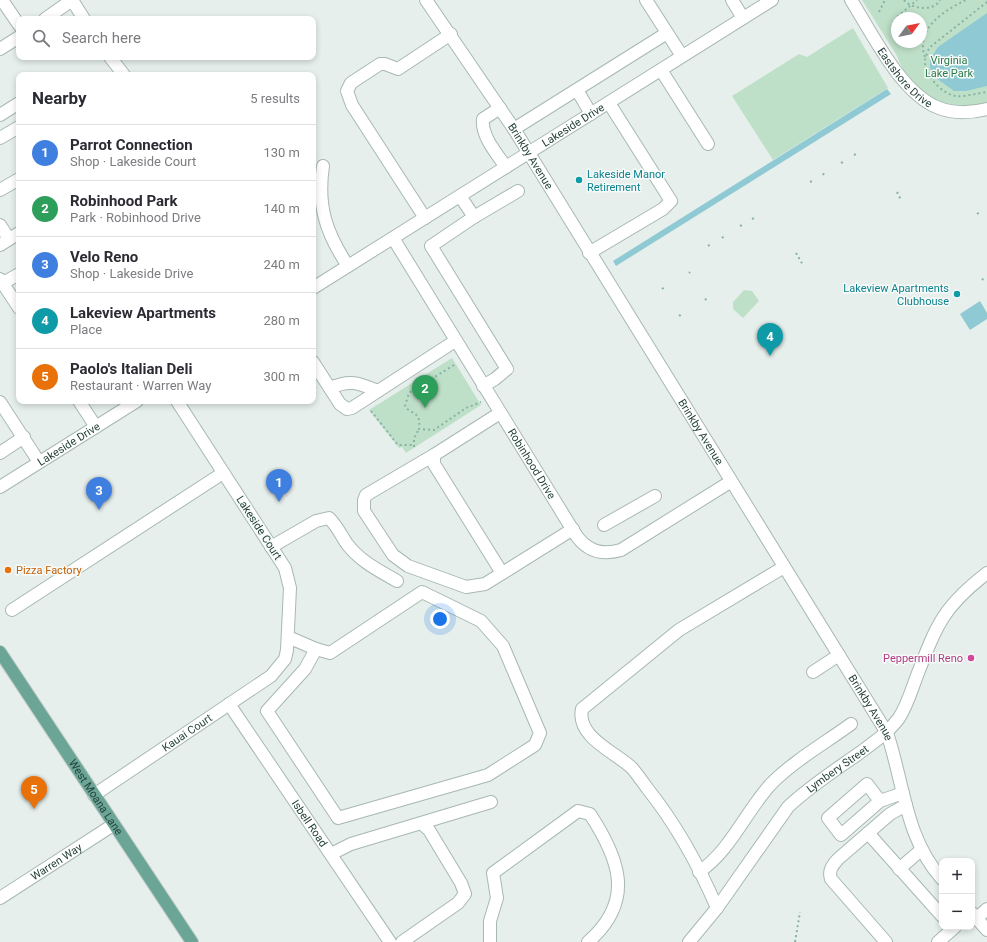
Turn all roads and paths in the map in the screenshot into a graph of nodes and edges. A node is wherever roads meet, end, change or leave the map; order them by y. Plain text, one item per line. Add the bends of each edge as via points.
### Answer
1 (2, 0) edge
2 (72, 0) edge
3 (426, 0) edge
4 (646, 0) edge
5 (732, 0) edge
6 (772, 0) edge
7 (851, 0) edge
8 (885, 0) edge
9 (904, 0) edge
10 (917, 0) edge
11 (940, 0) edge
12 (966, 0) edge
13 (987, 2) edge
14 (911, 5) junction
15 (879, 12) dead end
16 (903, 12) edge
17 (49, 16) edge
18 (82, 16) edge
19 (743, 18) junction
20 (16, 21) edge
21 (927, 30) edge
22 (667, 33) junction
23 (451, 34) junction
24 (16, 39) edge
25 (922, 48) edge
26 (0, 49) edge
27 (682, 56) junction
28 (925, 58) junction
29 (112, 60) edge
30 (661, 70) junction
31 (122, 72) edge
32 (577, 90) junction
33 (987, 92) edge
34 (609, 102) junction
35 (16, 105) edge
36 (500, 108) junction
37 (987, 109) edge
38 (591, 114) junction
39 (0, 115) edge
40 (16, 129) edge
41 (514, 129) junction
42 (0, 138) edge
43 (708, 144) dead end
44 (529, 153) junction
45 (323, 166) dead end
46 (506, 167) junction
47 (16, 181) edge
48 (0, 190) edge
49 (518, 191) dead end
50 (897, 192) dead end
51 (460, 196) junction
52 (902, 200) dead end
53 (980, 212) dead end
54 (977, 214) dead end
55 (474, 217) junction
56 (425, 218) junction
57 (0, 225) edge
58 (724, 236) dead end
59 (393, 238) junction
60 (722, 238) dead end
61 (9, 239) edge
62 (589, 253) junction
63 (796, 253) dead end
64 (803, 265) dead end
65 (348, 266) junction
66 (16, 275) edge
67 (2, 281) edge
68 (316, 286) edge
69 (665, 287) dead end
70 (662, 289) dead end
71 (16, 302) edge
72 (456, 341) junction
73 (454, 365) dead end
74 (316, 367) edge
75 (483, 386) junction
76 (330, 388) junction
77 (378, 391) junction
78 (0, 402) edge
79 (481, 402) dead end
80 (81, 404) edge
81 (131, 404) edge
82 (179, 404) edge
83 (371, 410) dead end
84 (500, 413) junction
85 (96, 427) junction
86 (419, 429) junction
87 (24, 437) junction
88 (0, 453) edge
89 (434, 454) junction
90 (39, 462) junction
91 (223, 473) junction
92 (730, 482) junction
93 (0, 487) edge
94 (655, 496) dead end
95 (604, 525) dead end
96 (572, 529) junction
97 (271, 547) junction
98 (784, 567) junction
99 (502, 573) junction
100 (987, 573) edge
101 (397, 581) dead end
102 (12, 610) dead end
103 (288, 637) junction
104 (316, 649) junction
105 (0, 652) edge
106 (839, 655) junction
107 (279, 668) joint
108 (813, 672) dead end
109 (229, 704) junction
110 (851, 724) dead end
111 (887, 733) junction
112 (903, 793) junction
113 (94, 795) junction
114 (880, 801) dead end
115 (491, 802) dead end
116 (906, 805) junction
117 (422, 824) junction
118 (113, 825) junction
119 (868, 833) junction
120 (921, 850) junction
121 (331, 854) junction
122 (899, 869) junction
123 (699, 872) junction
124 (939, 875) edge
125 (0, 898) edge
126 (717, 908) junction
127 (987, 909) edge
128 (800, 912) dead end
129 (939, 913) edge
130 (975, 915) edge
131 (975, 917) edge
132 (950, 930) edge
133 (987, 930) edge
134 (192, 942) edge
135 (390, 942) edge
136 (402, 942) edge
137 (490, 942) edge
138 (588, 942) edge
139 (689, 942) edge
140 (795, 942) edge
141 (886, 942) edge
142 (938, 942) edge

1 - 20 street
2 - 17 street
2 - 18 street
3 - 23 street, Brinkby Avenue
4 - 22 street
5 - 19 street
6 - 19 street, Lakeside Drive
7 - 37 street, Eastshore Drive via 891,63 918,95 933,106 948,111 972,112
8 - 15 path
9 - 14 path
10 - 14 path
11 - 14 path via 933,7 921,8
12 - 21 path via 941,15
13 - 28 path via 929,48
14 - 16 path
19 - 27 street, Lakeside Drive
22 - 27 street
22 - 32 street
23 - 36 street, Brinkby Avenue
23 - 56 street via 398,69 380,64 351,83 347,91 356,112
24 - 26 street
25 - 28 path
27 - 30 street, Lakeside Drive
28 - 33 path via 926,68 932,79 947,92 956,96
29 - 31 street
30 - 34 street, Lakeside Drive
30 - 43 street
32 - 38 street
32 - 41 street
34 - 38 street, Lakeside Drive
34 - 62 street via 671,201 664,209
35 - 39 street
36 - 41 street, Brinkby Avenue
36 - 46 street via 482,122 486,135
38 - 44 street, Lakeside Drive
40 - 42 street
41 - 44 street, Brinkby Avenue
44 - 46 street, Lakeside Drive
44 - 62 street, Brinkby Avenue
45 - 65 street via 321,199 327,230
46 - 51 street, Lakeside Drive
47 - 48 street
49 - 55 street
50 - 52 path
51 - 55 street
51 - 56 street, Lakeside Drive
53 - 54 path
55 - 75 street via 431,246 507,369
56 - 59 street, Lakeside Drive
57 - 61 street
58 - 60 path
59 - 65 street, Lakeside Drive
59 - 72 street, Robinhood Drive
62 - 92 street, Brinkby Avenue
63 - 64 path
65 - 68 street, Lakeside Drive
66 - 67 street
67 - 71 street
69 - 70 path
72 - 75 street, Robinhood Drive
72 - 77 street
73 - 86 path via 409,393 405,406 416,414
74 - 76 street
75 - 84 street, Robinhood Drive
76 - 77 street via 353,382
76 - 77 street via 340,404 347,409
78 - 87 street
79 - 86 path via 466,408 434,430
80 - 85 street
81 - 85 street, Lakeside Drive
82 - 91 street, Lakeside Court
83 - 86 path via 398,445 413,446
84 - 89 street
84 - 96 street, Robinhood Drive
85 - 90 street, Lakeside Drive
87 - 88 street
87 - 90 street
89 - 99 street via 434,464
89 - 99 street via 366,495 364,511 393,555 408,566 466,587 485,584
90 - 93 street, Lakeside Drive
91 - 97 street, Lakeside Court
91 - 102 street
92 - 96 street, Robinhood Drive via 621,550 611,553 593,551 579,540
92 - 98 street, Brinkby Avenue
94 - 95 street
96 - 99 street
97 - 101 street via 316,521 329,518 367,565
97 - 103 street, Lakeside Court via 285,568 288,578
98 - 106 street, Brinkby Avenue
98 - 123 street via 679,630 582,709 581,716 587,732 632,768 660,805
100 - 111 street, Lymbery Street via 966,589 944,614 930,641 907,702
103 - 104 street
103 - 107 street, Lakeside Court via 287,650
104 - 104 street via 330,653 422,592 481,621 503,646 540,733 535,745 488,775 338,818 267,711 305,669
105 - 113 main road, West Moana Lane
106 - 108 street
106 - 111 street, Brinkby Avenue
107 - 109 street, Kauai Court
109 - 113 street, Kauai Court
109 - 121 street, Isbell Road
110 - 123 street via 778,777 761,796 718,857
111 - 112 street, Brinkby Avenue
111 - 126 street, Lymbery Street via 801,794 788,807
112 - 114 street
112 - 116 street, Brinkby Avenue
113 - 118 main road, West Moana Lane
115 - 117 street
116 - 119 street via 890,814
116 - 120 street, Brinkby Avenue
117 - 121 street via 351,844
117 - 136 street via 429,830 465,894 458,903
118 - 125 street, Warren Way
118 - 134 main road, West Moana Lane
119 - 122 street
119 - 141 street via 838,859 829,874
120 - 122 street
120 - 124 street, Brinkby Avenue
121 - 135 street, Isbell Road
122 - 129 street
123 - 126 street
126 - 139 street, Lymbery Street
127 - 130 street
128 - 140 path
131 - 133 street
132 - 142 street
137 - 138 street via 490,921 497,898 493,873 578,811 590,814 603,834 619,880 612,914

